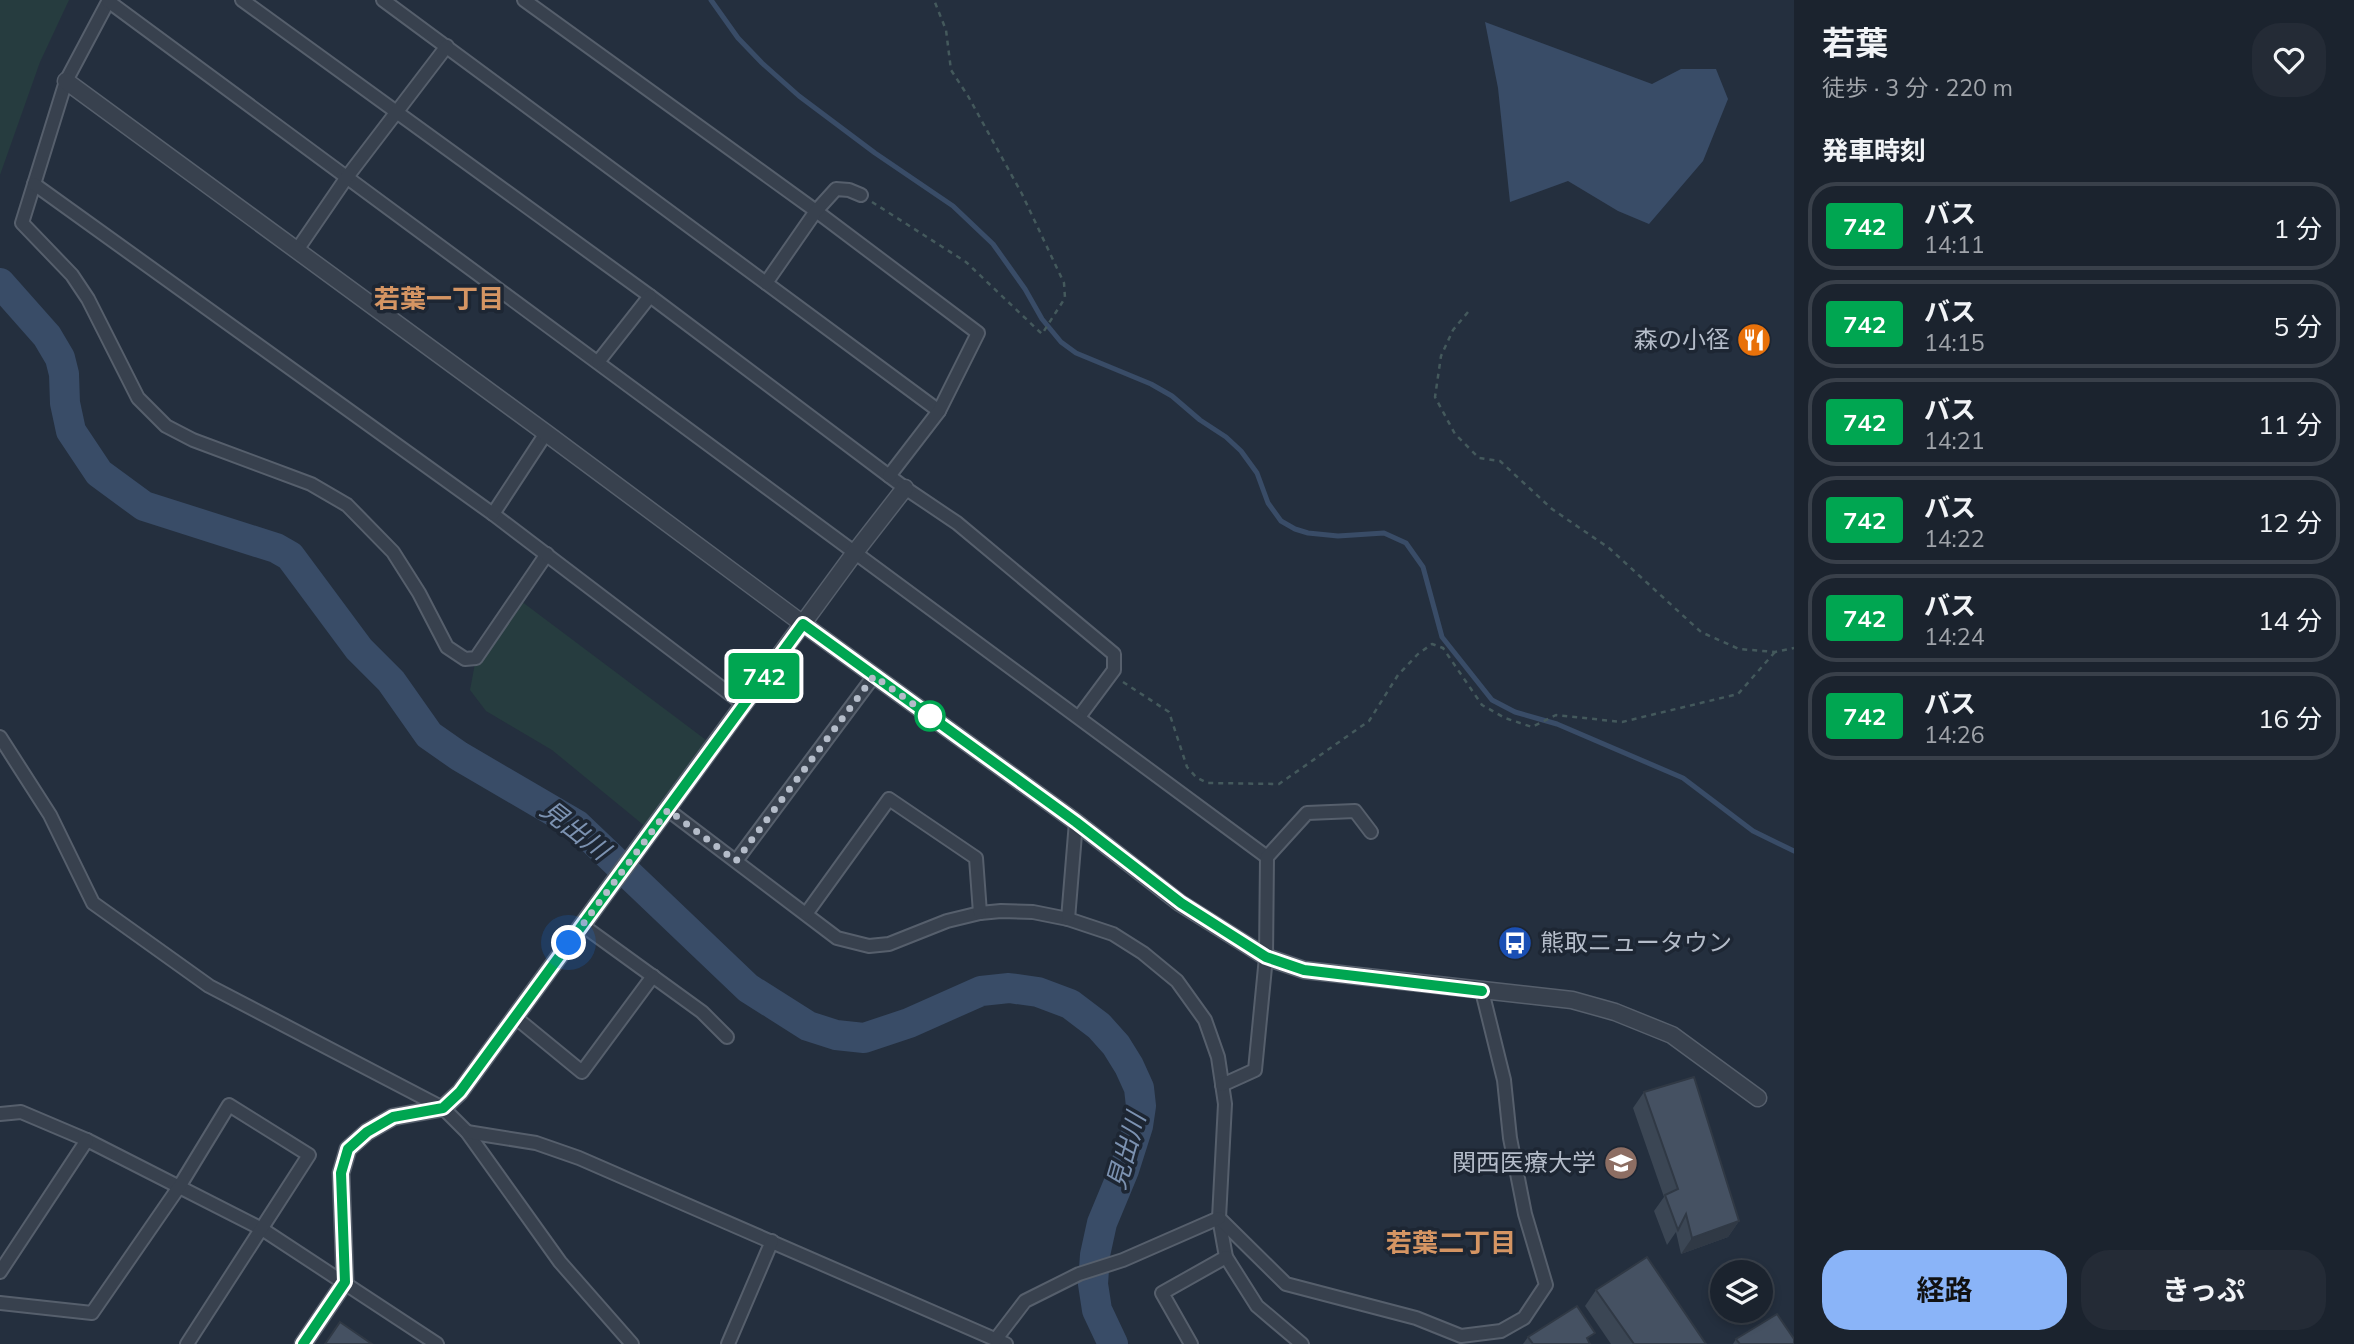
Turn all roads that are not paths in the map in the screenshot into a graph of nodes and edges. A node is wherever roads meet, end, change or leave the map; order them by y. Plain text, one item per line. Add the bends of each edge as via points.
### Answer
1 (109, 0) edge
2 (242, 0) edge
3 (383, 0) edge
4 (524, 0) edge
5 (447, 46) junction
6 (66, 81) junction
7 (396, 112) junction
8 (347, 177) junction
9 (34, 184) junction
10 (862, 195) road end
11 (816, 211) junction
12 (298, 250) junction
13 (766, 283) junction
14 (650, 296) junction
15 (598, 362) junction
16 (939, 411) junction
17 (546, 433) junction
18 (889, 476) junction
19 (905, 488) junction
20 (493, 514) junction
21 (856, 551) junction
22 (547, 554) junction
23 (803, 624) junction
24 (874, 676) junction
25 (743, 704) junction
26 (1079, 717) junction
27 (0, 737) edge
28 (668, 810) junction
29 (1076, 822) junction
30 (1371, 832) dead end
31 (1267, 857) junction
32 (736, 861) junction
33 (980, 913) junction
34 (806, 914) junction
35 (1068, 919) junction
36 (583, 925) junction
37 (1266, 957) junction
38 (653, 976) junction
39 (1482, 991) junction
40 (514, 1017) junction
41 (727, 1037) dead end
42 (1222, 1085) junction
43 (1758, 1098) dead end
44 (443, 1108) junction
45 (0, 1114) edge
46 (467, 1132) junction
47 (87, 1140) junction
48 (179, 1187) junction
49 (1219, 1217) junction
50 (262, 1229) junction
51 (772, 1241) junction
52 (1226, 1257) junction
53 (0, 1272) edge
54 (345, 1282) junction
55 (0, 1303) edge
56 (1001, 1341) edge
57 (187, 1344) edge
58 (303, 1344) edge
59 (437, 1344) edge
60 (632, 1344) edge
61 (728, 1344) edge
62 (1191, 1344) edge
63 (1302, 1344) edge

1 - 6 street
1 - 8 street
2 - 7 street
3 - 5 street
4 - 11 street
5 - 7 street
5 - 13 street
6 - 9 street
6 - 12 street
7 - 8 street
7 - 14 street
8 - 12 street
8 - 15 street
9 - 20 street
9 - 22 street via 22,223 72,275 88,299 138,398 166,426 193,440 311,484 347,505 393,552 447,647 465,659 476,658
10 - 11 street via 836,189
11 - 13 street
11 - 16 street via 978,333
12 - 17 street
13 - 16 street
14 - 15 street
14 - 18 street
15 - 21 street
16 - 18 street
17 - 20 street
17 - 23 street
18 - 19 street
19 - 21 street
19 - 26 street via 957,523 1114,654 1114,670
20 - 22 street
21 - 23 street
21 - 26 street
22 - 25 street
23 - 24 street
23 - 25 street
24 - 29 street
24 - 32 street
25 - 28 street
26 - 31 street
27 - 44 street via 50,815 93,903 209,986
28 - 32 street
28 - 36 street
29 - 35 street
29 - 37 street via 1181,903
30 - 31 street via 1354,811 1307,813
31 - 37 street
32 - 34 street
33 - 34 street via 889,944 869,946 837,937
33 - 34 street via 976,858 889,799
33 - 35 street via 1034,912
35 - 42 street via 1113,934 1177,981 1205,1020
36 - 38 street
36 - 40 street
37 - 39 street via 1304,970
37 - 42 street via 1255,1070
38 - 40 street via 582,1072
38 - 41 street
39 - 43 street via 1572,1000 1615,1012 1672,1035
39 - 49 street via 1504,1080 1525,1214 1546,1285 1524,1318 1501,1331 1461,1336 1416,1318 1286,1284
40 - 44 street via 460,1092
42 - 49 street
44 - 46 street
44 - 54 street via 393,1117 348,1149 341,1173
45 - 47 street via 21,1112
46 - 51 street via 536,1143 579,1158
46 - 60 street via 560,1262
47 - 48 street
47 - 53 street
48 - 50 street
48 - 50 street via 229,1105 309,1155
48 - 55 street via 92,1313
49 - 52 street
49 - 56 street via 1025,1301
50 - 54 street
50 - 57 street
51 - 56 street
51 - 61 street
52 - 62 street via 1163,1293
52 - 63 street via 1257,1306
54 - 58 street
54 - 59 street

